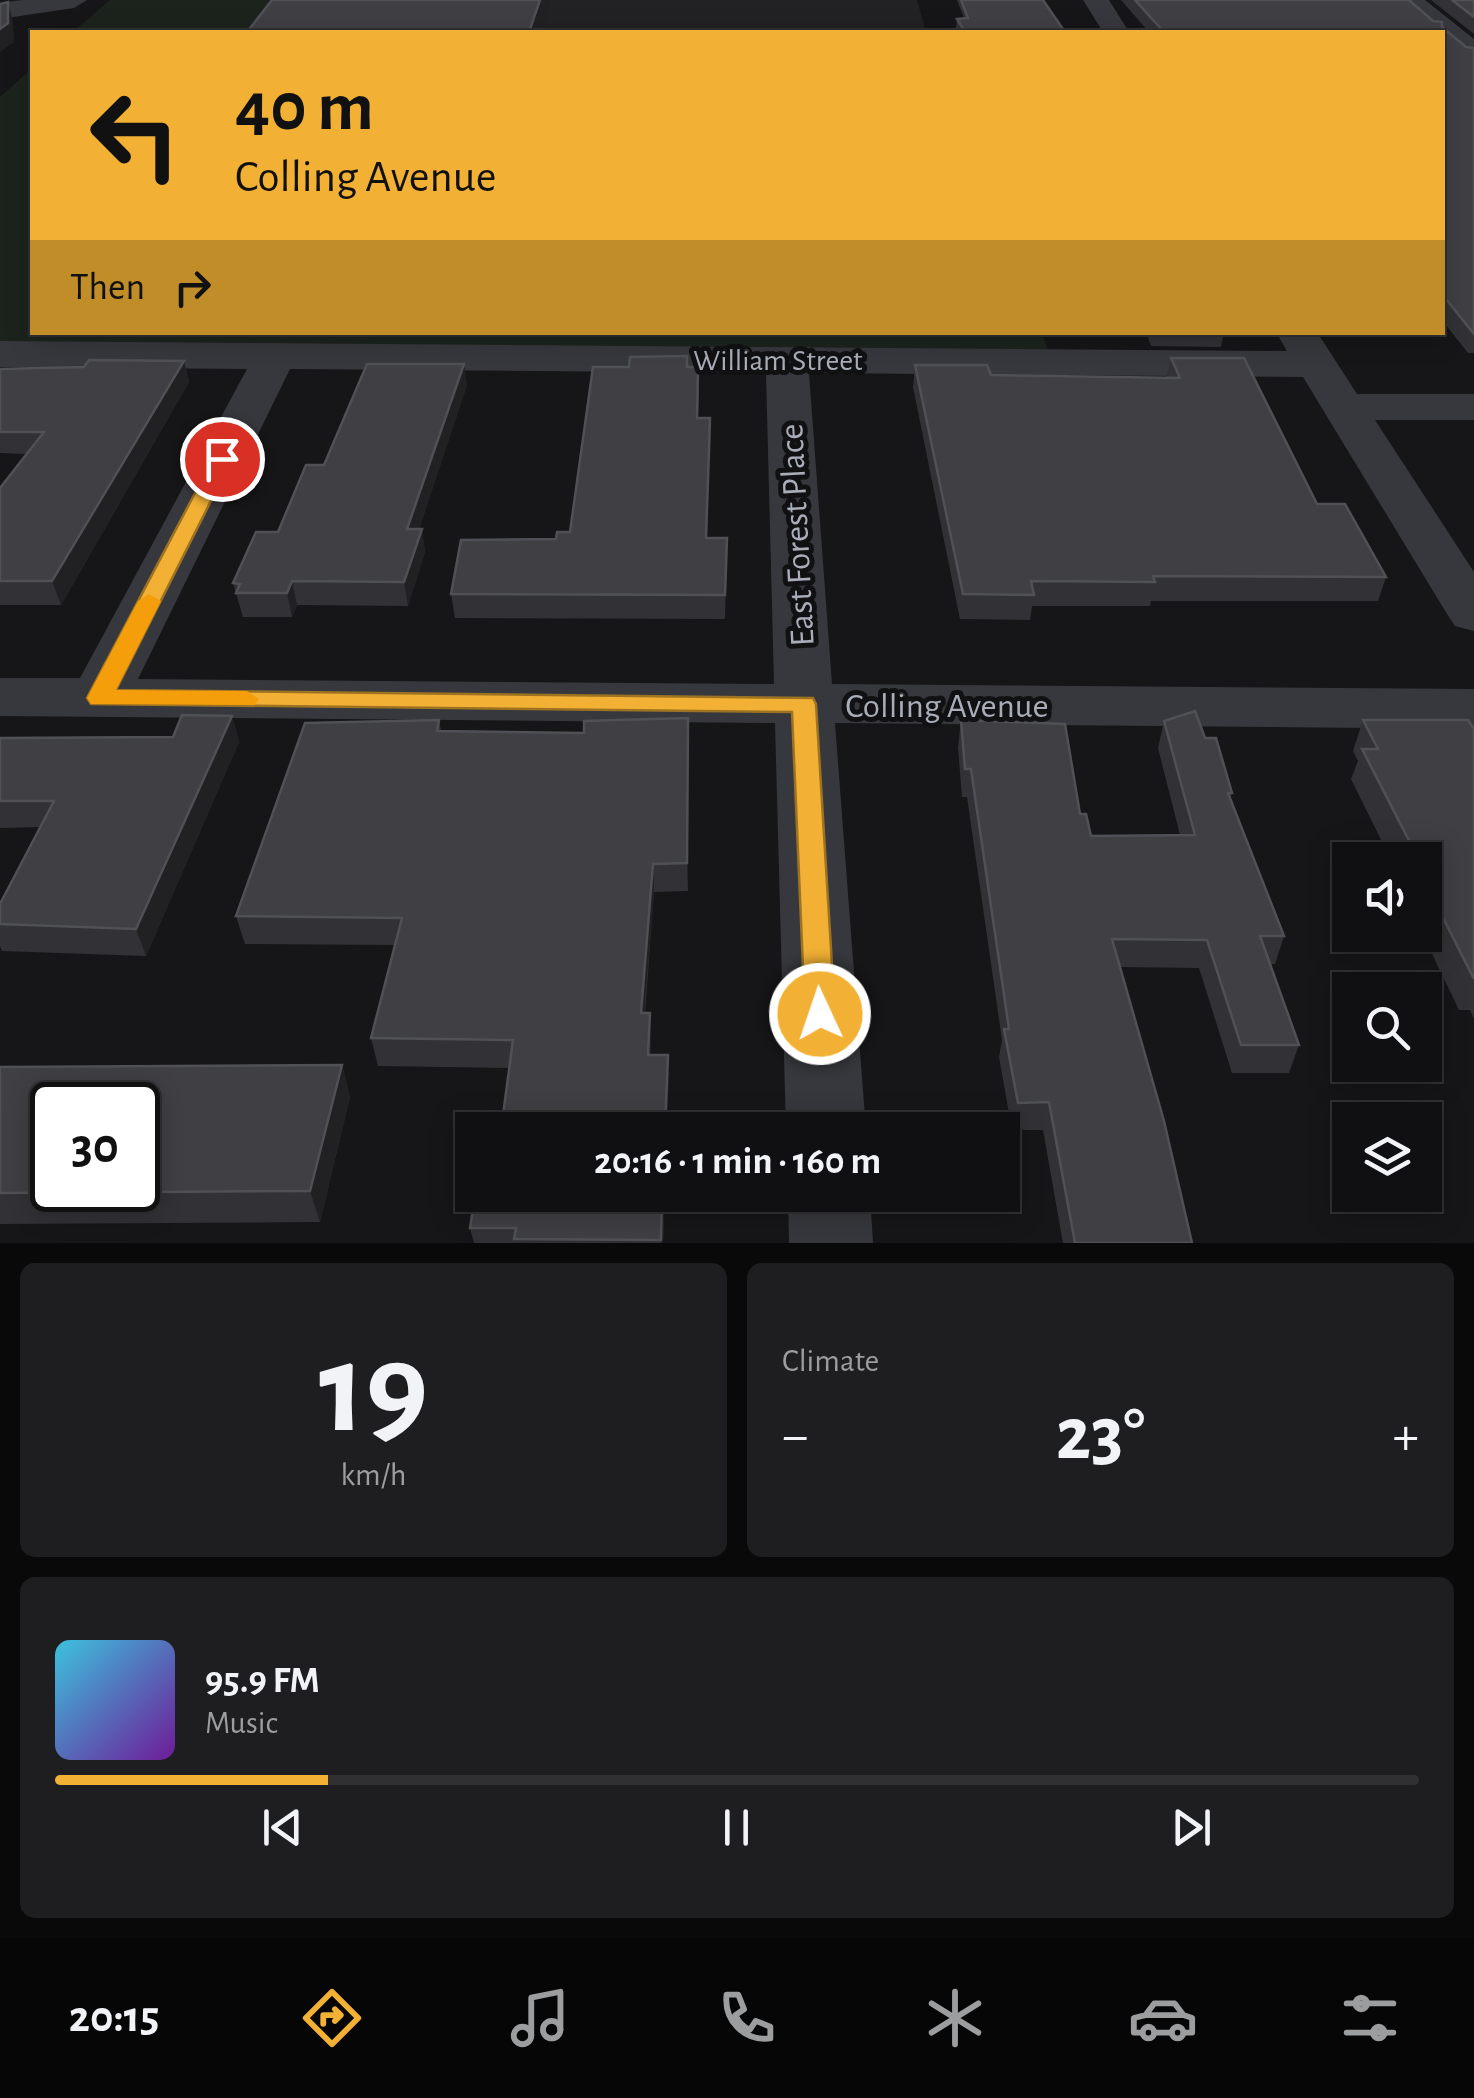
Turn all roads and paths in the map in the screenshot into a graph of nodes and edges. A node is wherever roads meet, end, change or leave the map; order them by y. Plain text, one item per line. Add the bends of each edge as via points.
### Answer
1 (74, 0) edge
2 (1096, 0) edge
3 (1409, 0) edge
4 (0, 12) edge
5 (1115, 30) edge
6 (1474, 53) edge
7 (1306, 348) edge
8 (0, 354) edge
9 (275, 356) junction
10 (787, 360) junction
11 (1343, 407) junction
12 (1474, 407) edge
13 (1474, 614) edge
14 (0, 697) edge
15 (100, 698) junction
16 (804, 704) junction
17 (1474, 709) edge
18 (825, 1112) edge
19 (830, 1212) edge
20 (831, 1243) edge

1 - 4 street
2 - 5 street
3 - 6 street
7 - 10 street, William Street
7 - 11 street
8 - 9 street, William Street
9 - 10 street, William Street
9 - 15 street
10 - 16 street, East Forest Place
11 - 12 street
11 - 13 street
14 - 15 street, Colling Avenue
15 - 16 street, Colling Avenue
16 - 17 street, Colling Avenue
16 - 18 street, East Forest Place
19 - 20 street

